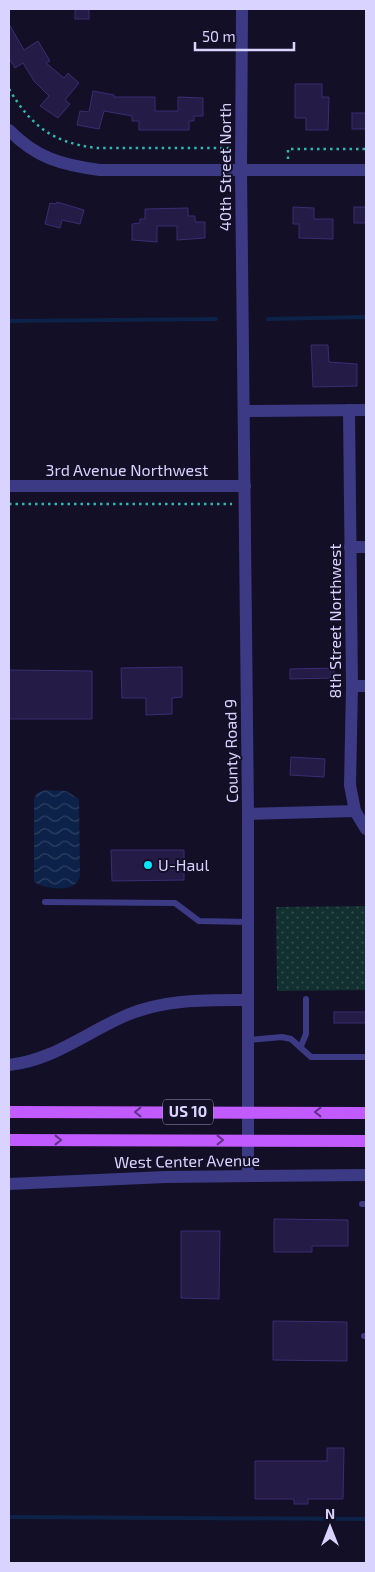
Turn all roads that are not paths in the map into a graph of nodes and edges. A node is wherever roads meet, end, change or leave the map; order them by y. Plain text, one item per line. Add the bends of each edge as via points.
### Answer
1 (242, 9) edge
2 (9, 130) edge
3 (241, 170) junction
4 (366, 170) edge
5 (243, 326) joint
6 (349, 410) junction
7 (366, 410) edge
8 (244, 411) junction
9 (9, 486) edge
10 (245, 486) junction
11 (350, 548) junction
12 (366, 548) edge
13 (352, 686) junction
14 (366, 686) edge
15 (355, 812) junction
16 (248, 814) junction
17 (366, 829) edge
18 (45, 902) dead end
19 (248, 922) junction
20 (306, 999) dead end
21 (248, 1000) junction
22 (248, 1040) junction
23 (301, 1046) junction
24 (366, 1057) edge
25 (9, 1065) edge
26 (9, 1112) edge
27 (247, 1112) junction
28 (366, 1113) edge
29 (9, 1140) edge
30 (247, 1140) junction
31 (366, 1141) edge
32 (366, 1175) edge
33 (248, 1176) junction
34 (9, 1184) edge

1 - 3 street, 40th Street North
2 - 3 street via 26,146 73,166 100,170
3 - 4 street
3 - 5 street, 40th Street North
5 - 8 street, County Road 9
6 - 7 street
6 - 8 street
6 - 11 street, 8th Street Northwest
8 - 10 street, County Road 9
9 - 10 street, 3rd Avenue Northwest
10 - 16 street, County Road 9
11 - 12 street
11 - 13 street, 8th Street Northwest
13 - 14 street
13 - 15 street, 8th Street Northwest via 350,785
15 - 16 street
15 - 17 street, 8th Street Northwest
16 - 19 street, County Road 9
18 - 19 lane via 175,903 199,921
19 - 21 street, County Road 9
20 - 23 lane via 306,1034
21 - 22 street, County Road 9
21 - 25 street via 200,1000 153,1006 107,1024 50,1055 28,1063
22 - 23 lane via 282,1037
22 - 27 street, County Road 9
23 - 24 lane via 311,1057
27 -> 26 main road, US 10
28 -> 27 main road, US 10
27 - 30 street, County Road 9
29 -> 30 main road, US 10
30 - 31 main road, US 10
30 - 33 street, County Road 9
32 - 33 street, West Center Avenue
33 - 34 street, West Center Avenue

